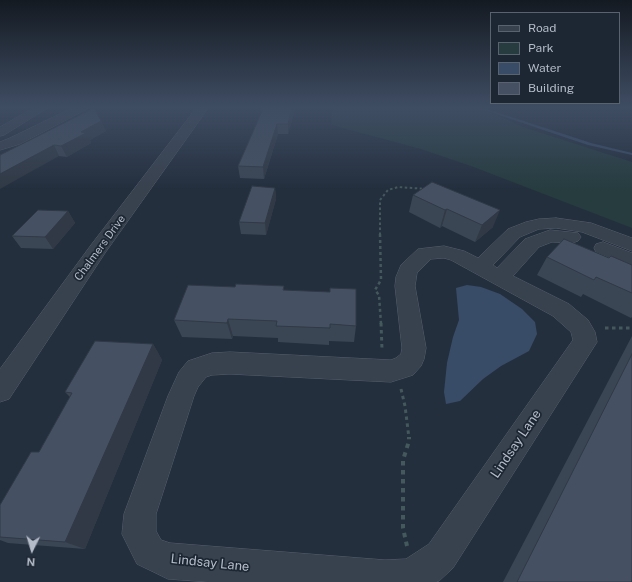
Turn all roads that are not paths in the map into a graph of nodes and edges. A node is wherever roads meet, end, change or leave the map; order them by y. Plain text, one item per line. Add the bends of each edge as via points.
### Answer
1 (29, 134) edge
2 (183, 134) edge
3 (0, 146) edge
4 (632, 245) edge
5 (632, 260) edge
6 (490, 272) junction
7 (0, 390) edge

1 - 3 street
2 - 7 street, Chalmers Drive via 98,249
4 - 6 street via 597,230 580,226 539,224 514,233
5 - 6 street via 581,240 550,236 532,243
6 - 6 street, Lindsay Lane via 561,310 580,326 584,342 440,556 426,568 408,577 385,578 168,561 148,552 139,534 140,514 181,396 188,380 197,369 230,362 391,371 404,368 412,359 414,348 405,286 408,270 413,264 424,253 444,252 457,255

